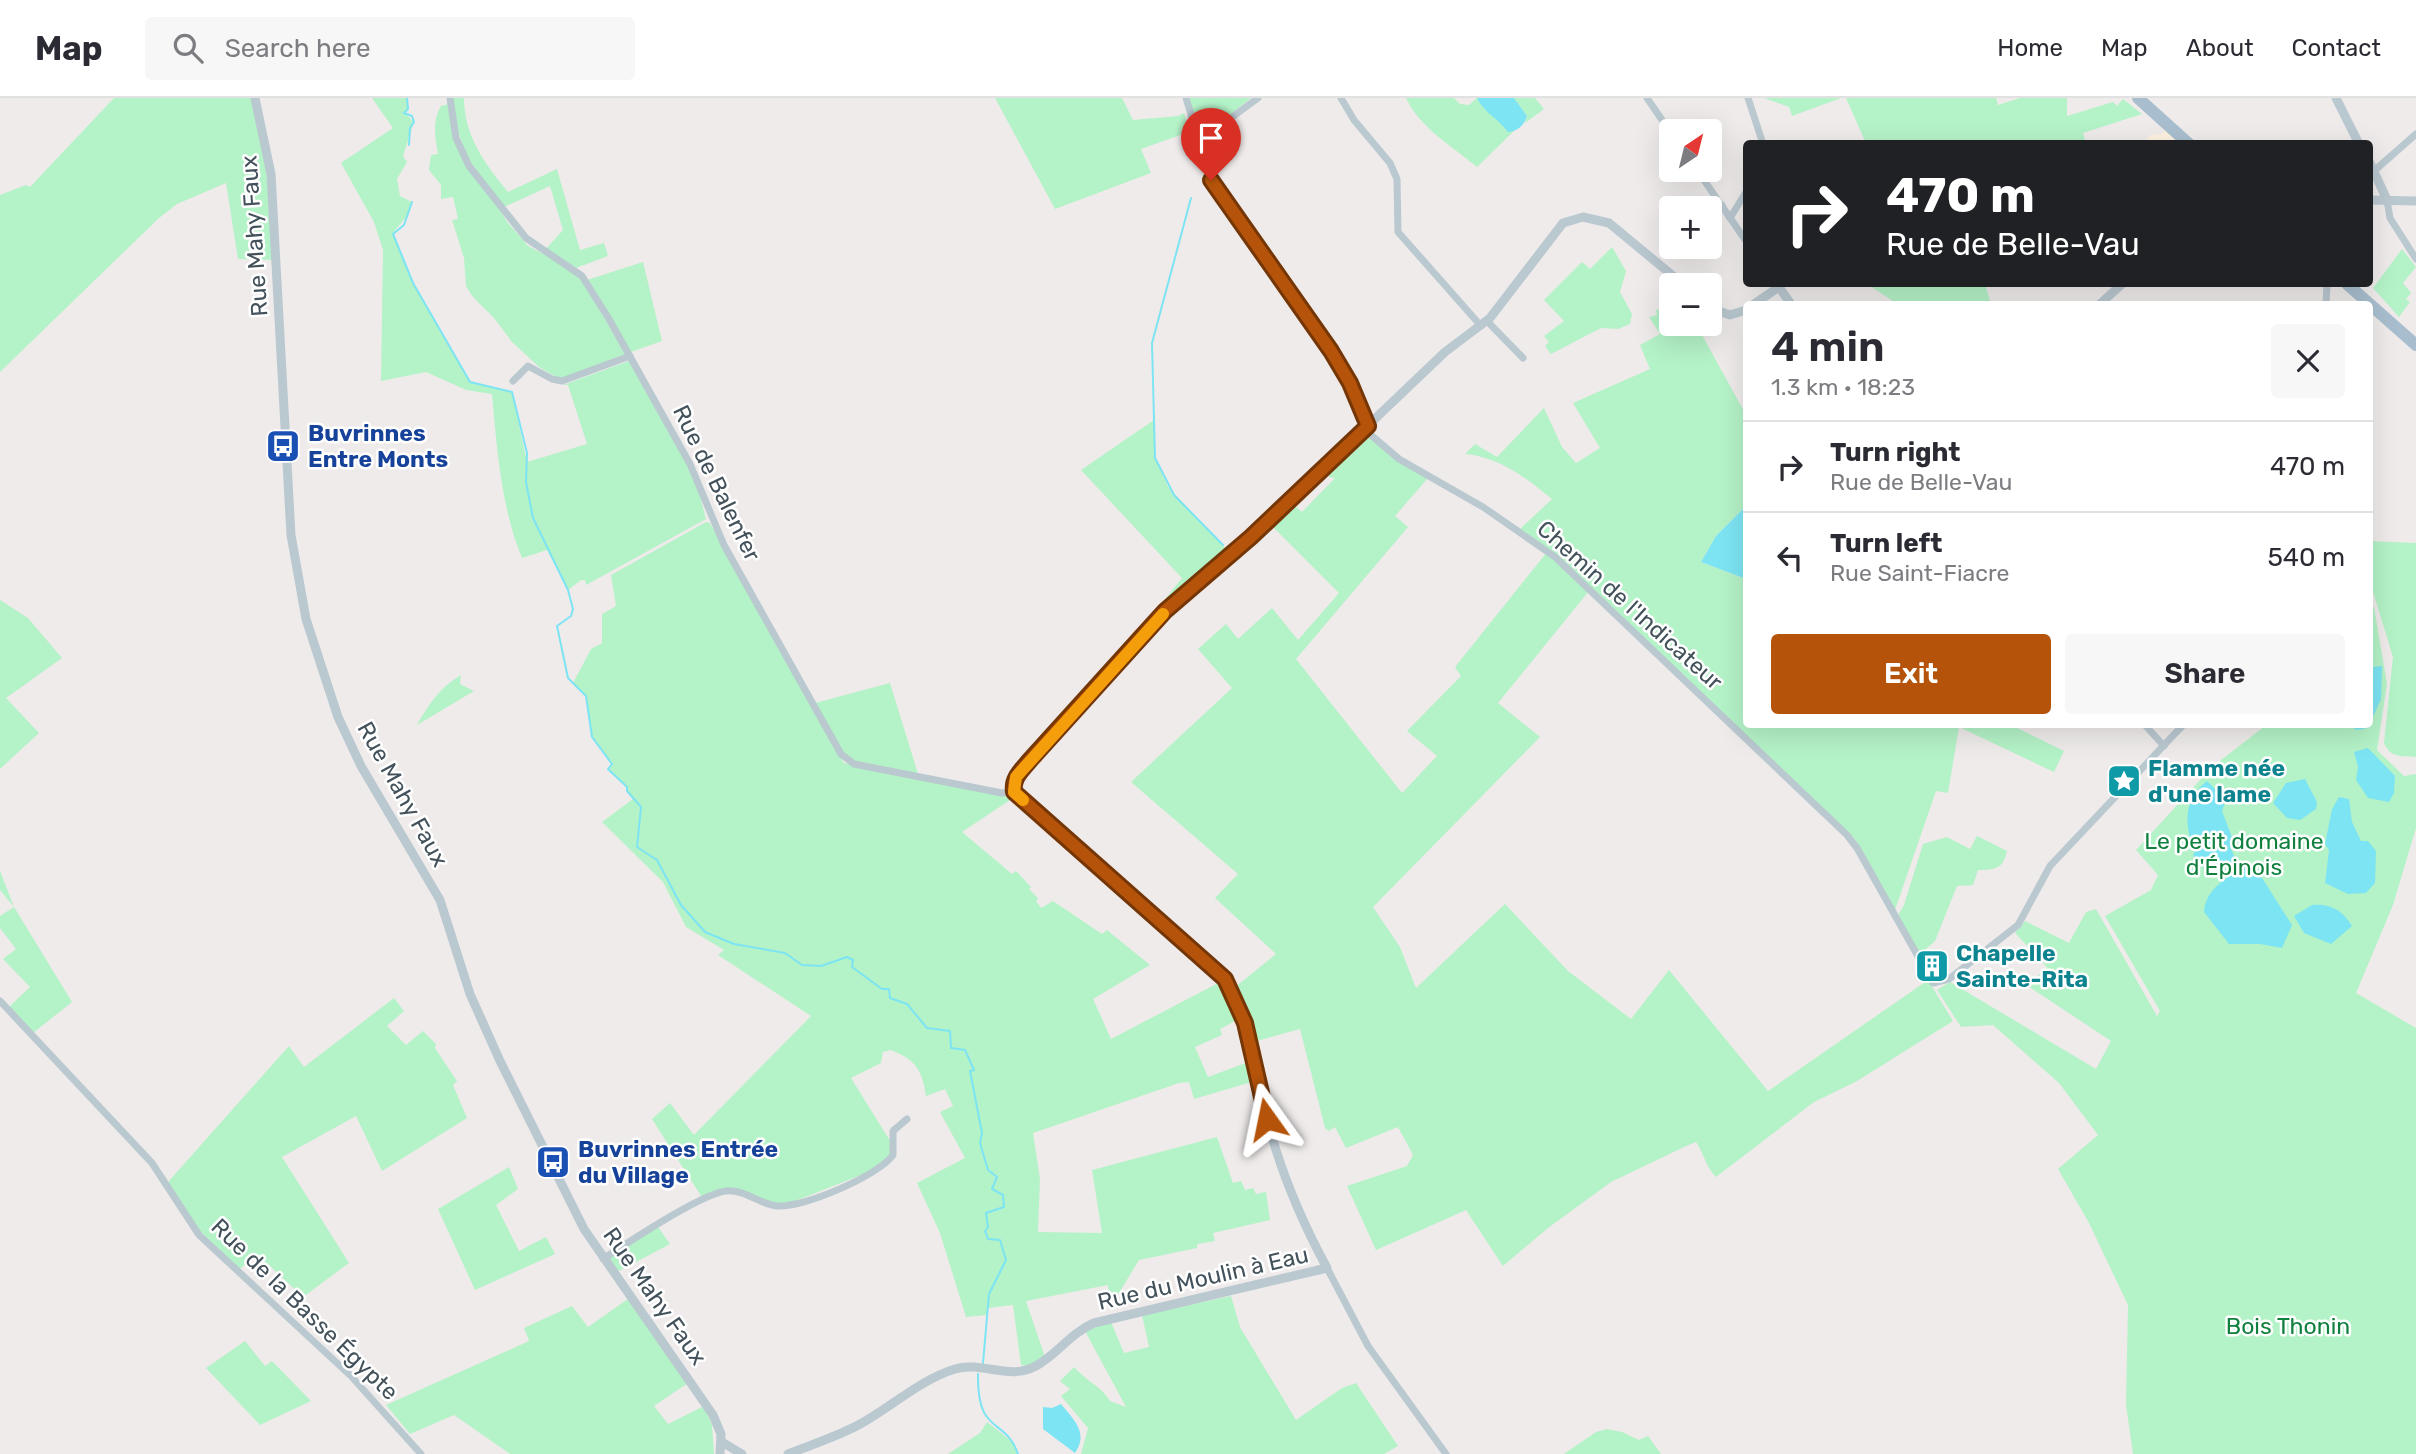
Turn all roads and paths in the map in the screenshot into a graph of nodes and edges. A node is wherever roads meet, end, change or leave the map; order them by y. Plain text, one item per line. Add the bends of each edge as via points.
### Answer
1 (255, 98) edge
2 (450, 98) edge
3 (1186, 98) edge
4 (1258, 98) edge
5 (1341, 98) edge
6 (1647, 98) edge
7 (1748, 98) edge
8 (2138, 98) edge
9 (2336, 98) edge
10 (1661, 119) edge
11 (2416, 134) edge
12 (1762, 140) edge
13 (2185, 140) edge
14 (2358, 140) edge
15 (1197, 143) junction
16 (2373, 166) edge
17 (2373, 169) edge
18 (1743, 197) edge
19 (2373, 200) edge
20 (2387, 200) junction
21 (2416, 201) edge
22 (1722, 205) edge
23 (1730, 218) junction
24 (1743, 237) edge
25 (2416, 259) edge
26 (1670, 273) edge
27 (1775, 287) edge
28 (2119, 287) edge
29 (2350, 287) edge
30 (1758, 301) edge
31 (2103, 301) edge
32 (2366, 301) edge
33 (2373, 307) edge
34 (1743, 311) edge
35 (1722, 312) edge
36 (1484, 323) junction
37 (2416, 345) edge
38 (630, 356) junction
39 (1523, 358) dead end
40 (513, 381) dead end
41 (1368, 426) junction
42 (2148, 728) edge
43 (2180, 728) edge
44 (2164, 746) junction
45 (1014, 792) junction
46 (0, 1001) edge
47 (907, 1119) dead end
48 (604, 1259) junction
49 (1327, 1268) junction
50 (722, 1442) junction
51 (421, 1454) edge
52 (720, 1454) edge
53 (742, 1454) edge
54 (788, 1454) edge
55 (1446, 1454) edge

1 - 48 street, Rue Mahy Faux via 271,174 291,535 313,643 348,740 440,900 479,1015 569,1203
2 - 38 street, Rue de Balenfer via 453,128 469,166 526,238 582,276
3 - 15 street, Chemin de l'Indicateur
4 - 15 street
5 - 36 street via 1390,163 1397,180 1398,232
6 - 10 street
7 - 12 street
8 - 13 main road
9 - 14 street
11 - 16 street
15 - 41 street, Chemin de l'Indicateur via 1215,188 1331,351
17 - 20 street
18 - 23 street
19 - 20 street
20 - 21 street
20 - 25 street via 2390,218
22 - 23 street
23 - 24 street
26 - 36 street via 1617,227 1592,218 1574,218 1558,228
27 - 30 street
28 - 31 street
29 - 32 main road
33 - 37 main road
34 - 35 street
36 - 39 street
36 - 41 street via 1445,352
38 - 40 street via 559,381 528,366
38 - 45 street, Rue de Balenfer via 690,464 724,545 841,754 854,764
41 - 44 street, Chemin de l'Indicateur via 1371,435 1399,459 1483,507 1555,557 1847,835 1933,983 1949,979 2013,931 2050,866
41 - 45 street via 1165,611 1030,760 1013,782
42 - 44 street
43 - 44 street
45 - 49 street via 1225,979 1245,1023 1279,1158
46 - 51 street, Rue de la Basse Égypte via 152,1163 199,1235 351,1376
47 - 48 street via 893,1131 893,1155 871,1173 791,1205 766,1203 738,1192 719,1193
48 - 50 street, Rue Mahy Faux via 705,1403
49 - 54 street, Rue du Moulin à Eau via 1094,1323 1029,1370 954,1369 860,1424
49 - 55 street via 1368,1346
50 - 52 street
50 - 53 street

